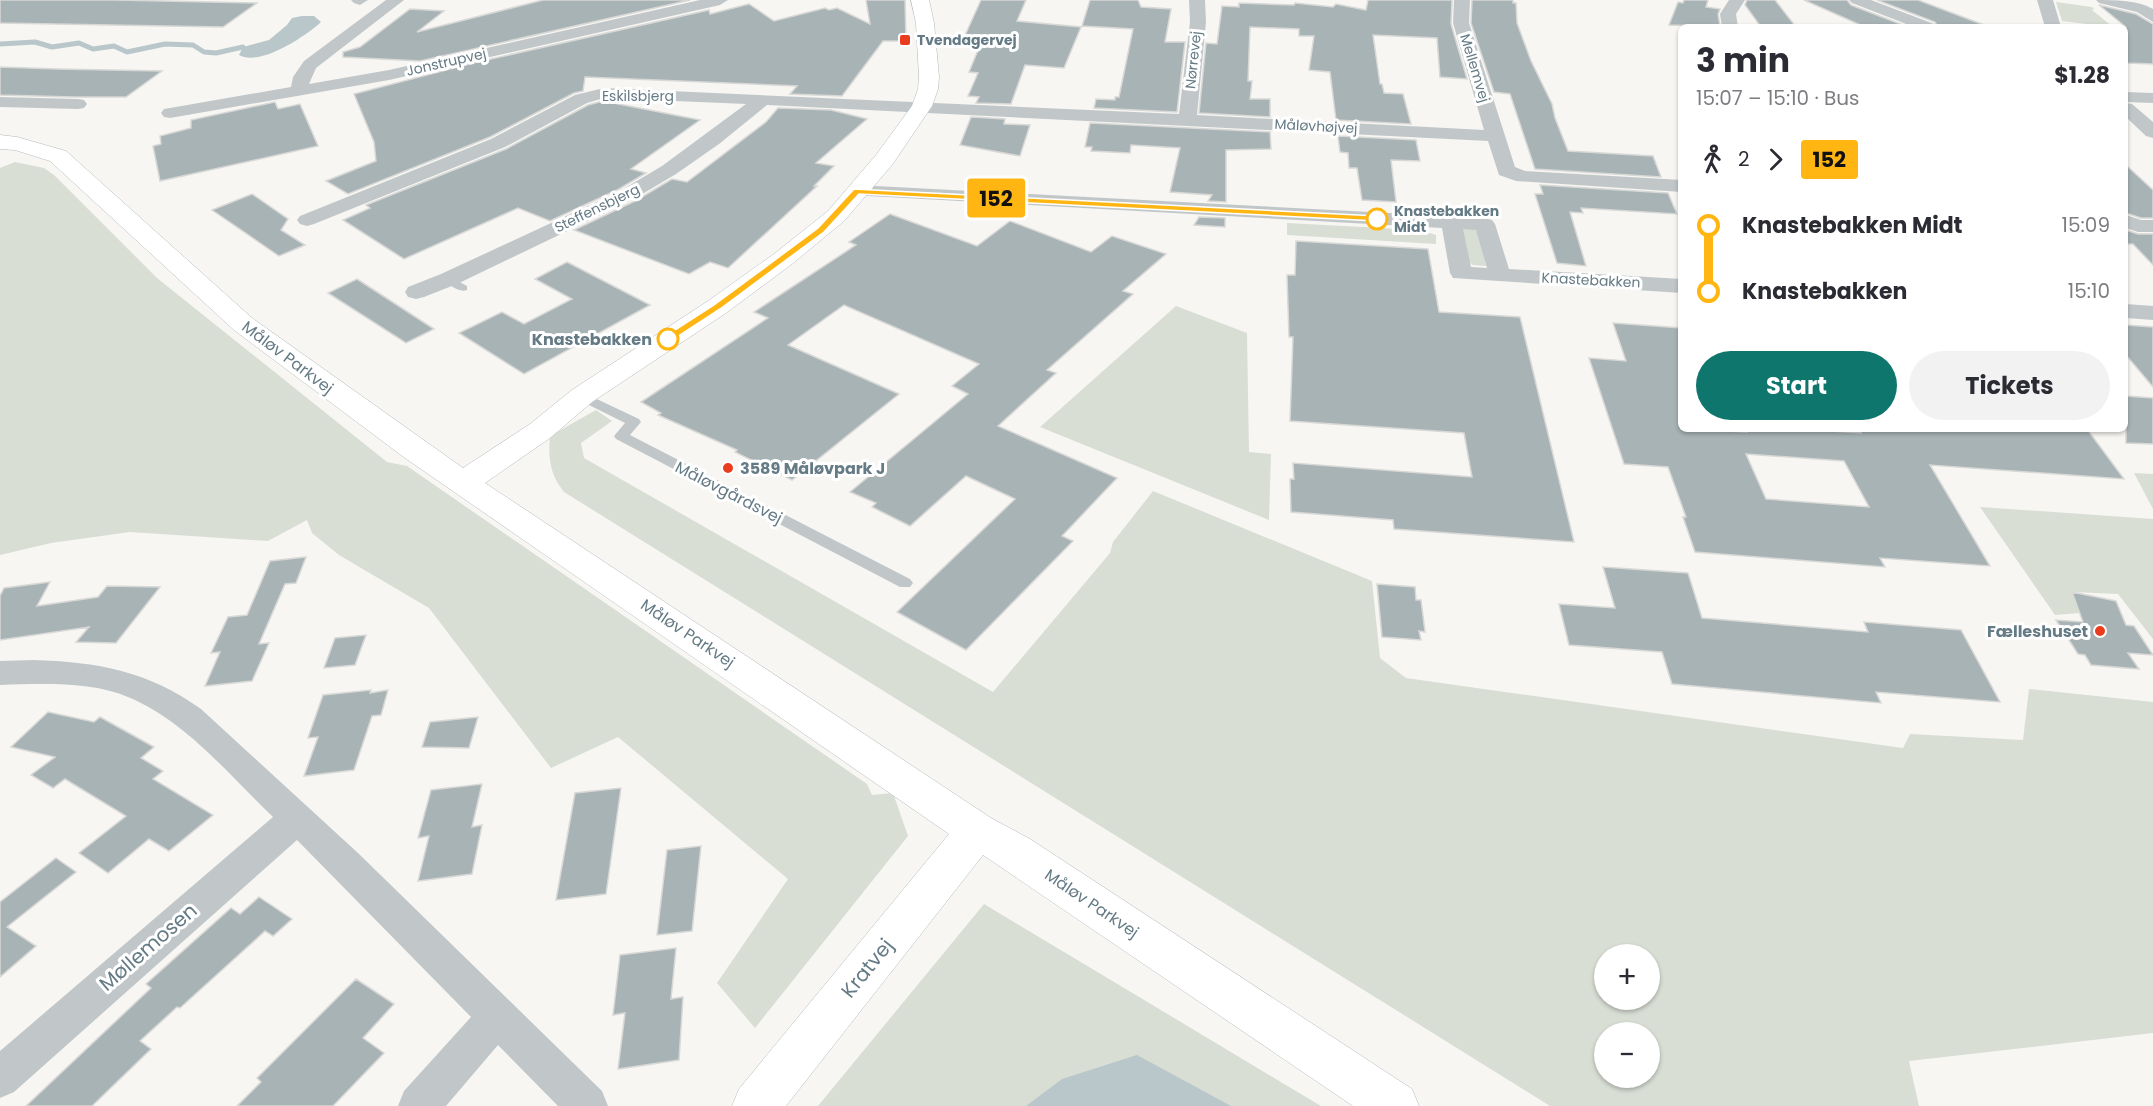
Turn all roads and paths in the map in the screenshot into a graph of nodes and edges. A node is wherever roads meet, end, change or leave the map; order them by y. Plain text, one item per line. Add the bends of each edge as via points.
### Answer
1 (396, 0) edge
2 (720, 0) edge
3 (920, 0) edge
4 (1197, 0) edge
5 (1462, 0) edge
6 (1737, 0) edge
7 (1857, 0) edge
8 (2045, 0) edge
9 (2103, 0) edge
10 (2153, 17) edge
11 (1730, 24) edge
12 (1920, 24) edge
13 (2052, 24) edge
14 (298, 92) junction
15 (2128, 97) edge
16 (2153, 98) edge
17 (763, 99) junction
18 (0, 102) edge
19 (78, 104) dead end
20 (922, 106) junction
21 (2128, 110) edge
22 (170, 112) dead end
23 (1186, 119) junction
24 (2153, 132) edge
25 (1496, 136) junction
26 (0, 142) edge
27 (1678, 186) edge
28 (857, 191) junction
29 (307, 220) dead end
30 (2128, 222) edge
31 (1451, 223) junction
32 (2153, 226) edge
33 (1500, 275) junction
34 (1678, 286) edge
35 (416, 292) dead end
36 (2128, 311) edge
37 (2153, 313) edge
38 (582, 396) junction
39 (454, 476) junction
40 (905, 583) dead end
41 (0, 673) edge
42 (297, 818) junction
43 (977, 831) junction
44 (497, 1017) junction
45 (0, 1078) edge
46 (419, 1106) edge
47 (587, 1106) edge
48 (756, 1106) edge
49 (1395, 1106) edge

1 - 14 street via 310,65
2 - 14 street, Jonstrupvej
3 - 20 street via 928,77
4 - 23 street, Nørrevej via 1198,22
5 - 25 street, Mellemvej via 1461,23
6 - 11 street via 1728,14
7 - 12 street
8 - 13 street
9 - 10 street via 2142,8
14 - 22 street, Jonstrupvej
15 - 16 street
17 - 20 street, Eskilsbjerg
17 - 29 street, Eskilsbjerg via 604,93 581,99 498,143
17 - 35 street, Steffensbjerg via 694,152 627,195 456,284
18 - 19 street
20 - 23 street, Måløvhøjvej
20 - 28 street
21 - 24 street
23 - 25 street, Måløvhøjvej
25 - 27 street via 1506,171 1523,177
26 - 39 street, Måløv Parkvej via 58,156 243,324
28 - 31 street
28 - 38 street via 821,230 783,259
30 - 32 street
31 - 33 street via 1485,224
31 - 33 street, Knastebakken via 1461,273
33 - 34 street, Knastebakken
36 - 37 street
38 - 39 street via 540,431
38 - 40 lane, Måløvgårdsvej via 634,422 621,436
39 - 43 street, Måløv Parkvej
41 - 42 street via 39,671 117,682 175,706
42 - 44 street
42 - 45 street, Møllemosen
43 - 48 street, Kratvej
43 - 49 street, Måløv Parkvej via 1016,852
44 - 46 street
44 - 47 street

